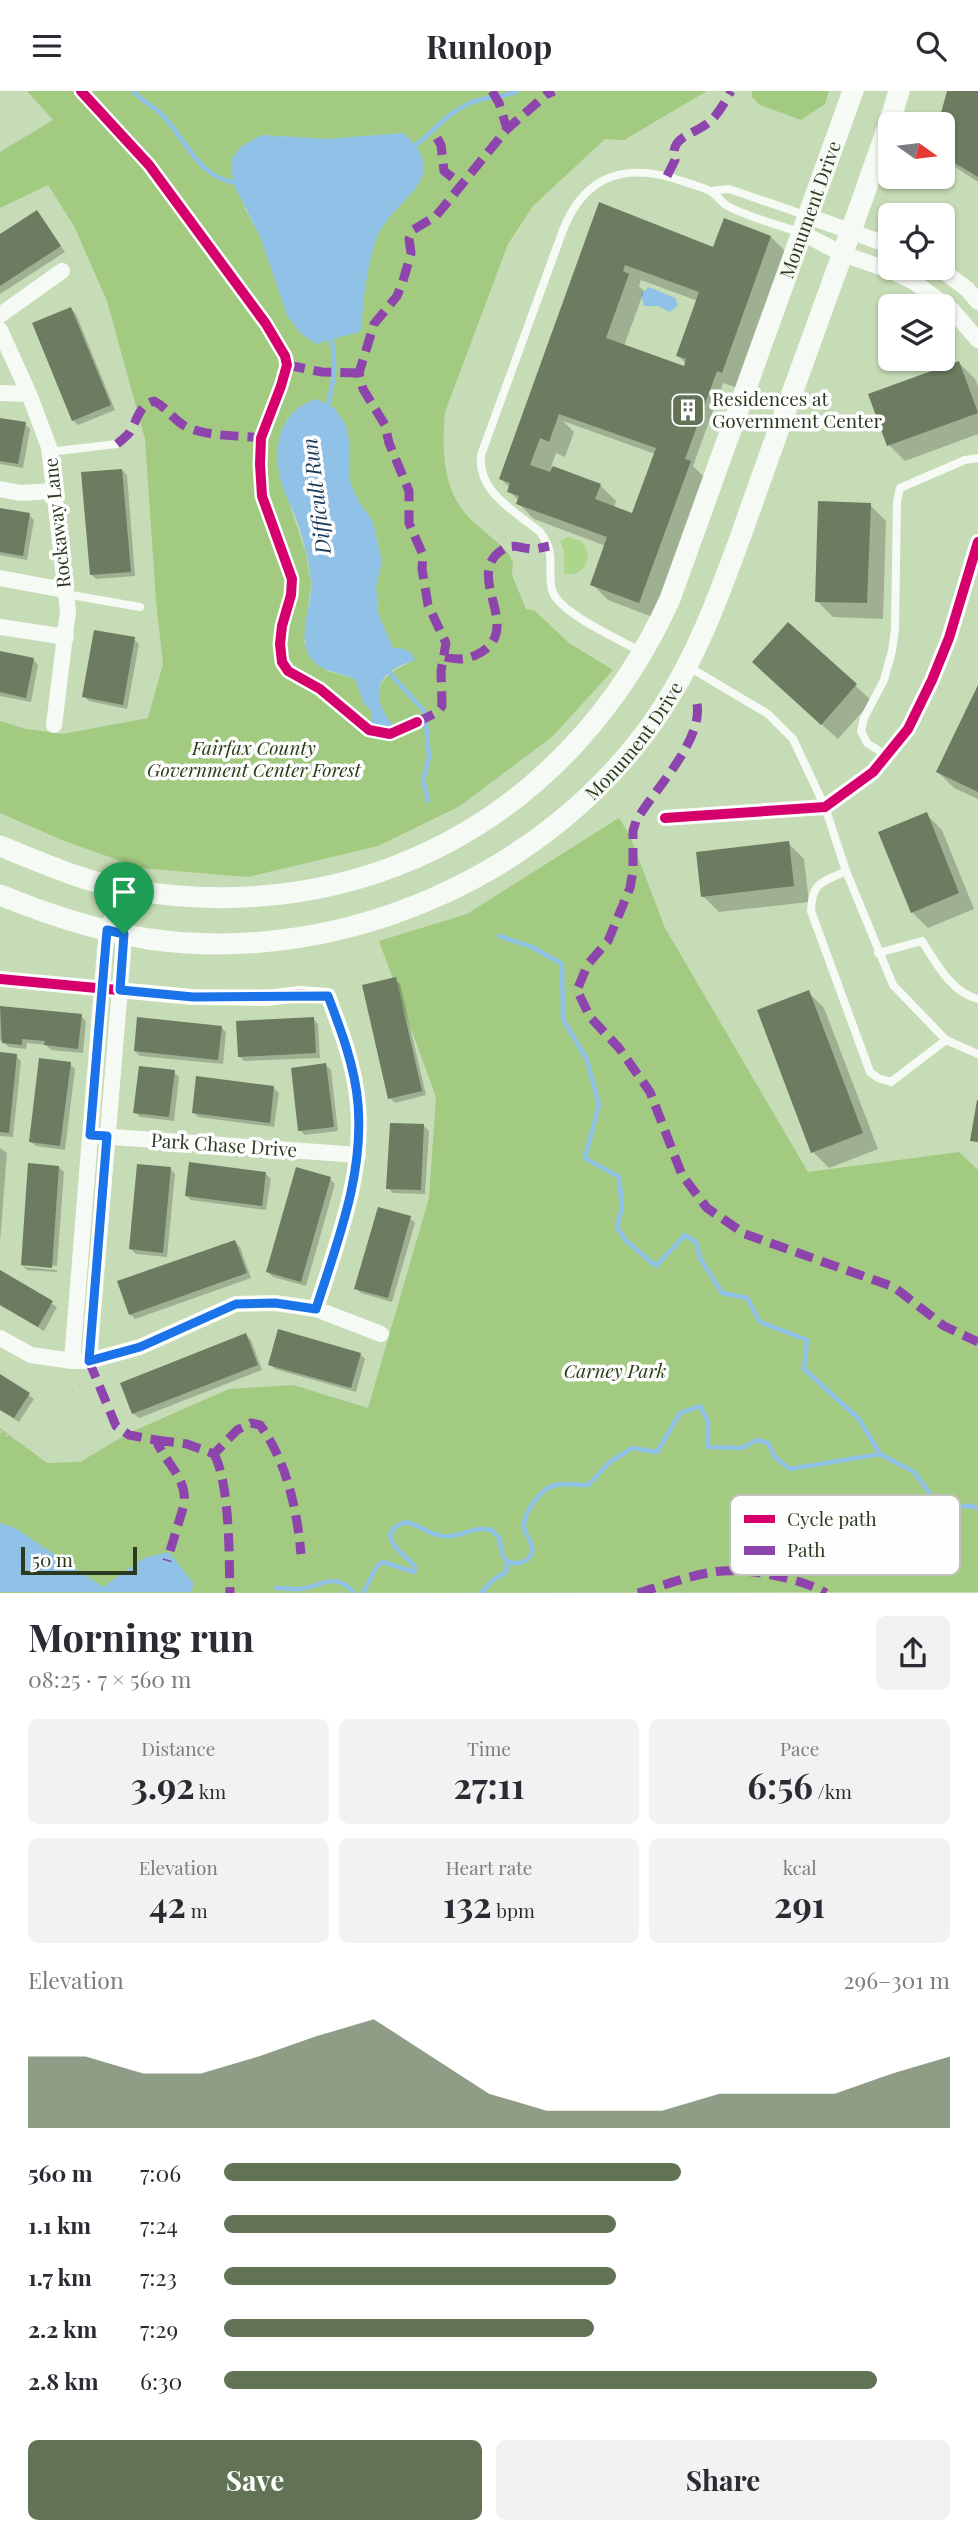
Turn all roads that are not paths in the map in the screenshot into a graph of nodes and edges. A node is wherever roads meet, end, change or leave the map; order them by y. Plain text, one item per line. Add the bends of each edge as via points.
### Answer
1 (853, 91) edge
2 (899, 91) edge
3 (711, 191) junction
4 (805, 225) junction
5 (851, 231) junction
6 (878, 241) edge
7 (843, 254) junction
8 (62, 271) dead end
9 (955, 280) edge
10 (978, 302) edge
11 (0, 315) edge
12 (0, 330) edge
13 (978, 340) edge
14 (0, 393) edge
15 (29, 394) junction
16 (117, 444) dead end
17 (49, 452) junction
18 (978, 458) edge
19 (0, 489) edge
20 (52, 491) junction
21 (978, 542) edge
22 (0, 578) edge
23 (65, 592) junction
24 (141, 607) dead end
25 (0, 627) edge
26 (66, 637) junction
27 (643, 654) junction
28 (688, 667) junction
29 (54, 725) dead end
30 (887, 756) junction
31 (825, 807) junction
32 (665, 818) dead end
33 (0, 845) edge
34 (846, 871) junction
35 (122, 889) junction
36 (0, 895) edge
37 (116, 932) junction
38 (878, 953) junction
39 (0, 979) edge
40 (102, 988) junction
41 (120, 990) junction
42 (978, 999) edge
43 (947, 1040) junction
44 (978, 1054) edge
45 (90, 1135) junction
46 (107, 1136) junction
47 (358, 1155) junction
48 (316, 1309) junction
49 (381, 1334) dead end
50 (0, 1338) edge
51 (72, 1361) junction
52 (86, 1367) junction

1 - 4 main road, Monument Drive
2 - 5 main road, Monument Drive
3 - 4 lane via 726,205
3 - 4 lane via 729,189
3 - 27 lane via 634,171 602,181 577,202 481,455 484,481 540,532 549,546 556,600
4 - 5 street
4 - 7 street
4 - 27 main road, Monument Drive via 681,572
5 - 6 street
5 - 7 main road, Monument Drive
7 - 13 street via 926,289
7 - 28 main road, Monument Drive via 726,576
8 - 11 street
9 - 10 street
12 - 15 street, Rockaway Lane
14 - 15 street
15 - 17 street, Rockaway Lane
16 - 17 lane
17 - 20 street, Rockaway Lane
18 - 30 lane via 900,488 892,651 861,731 867,743
19 - 20 street
20 - 23 street, Rockaway Lane
21 - 30 street via 932,680 908,729
22 - 23 street
23 - 24 lane
23 - 26 street, Rockaway Lane
25 - 26 street
26 - 29 street, Rockaway Lane
27 - 35 main road, Monument Drive via 600,718 538,781 463,834 411,860 330,887 284,896 205,898
28 - 31 lane via 768,714 793,739
28 - 37 main road, Monument Drive via 651,725 583,802 498,864 454,888 364,924 282,940 200,943
30 - 31 street
31 - 32 street
31 - 34 lane
33 - 35 main road, Monument Drive
34 - 38 lane
34 - 43 lane via 818,885 811,894 811,911 870,1072 891,1082
35 - 37 street
36 - 37 main road, Monument Drive via 78,924
37 - 40 street
37 - 41 street
38 - 42 lane via 922,941 943,973 966,995
38 - 43 lane via 892,985
39 - 40 street
40 - 41 street
40 - 45 street
41 - 46 street
41 - 47 street via 193,997 328,996 345,1041 358,1103
43 - 44 lane
45 - 46 street, Park Chase Drive
45 - 51 street
46 - 47 street, Park Chase Drive
46 - 52 street
47 - 48 street via 351,1200
48 - 49 street
48 - 52 street via 236,1304
50 - 51 street via 32,1355
51 - 52 street

